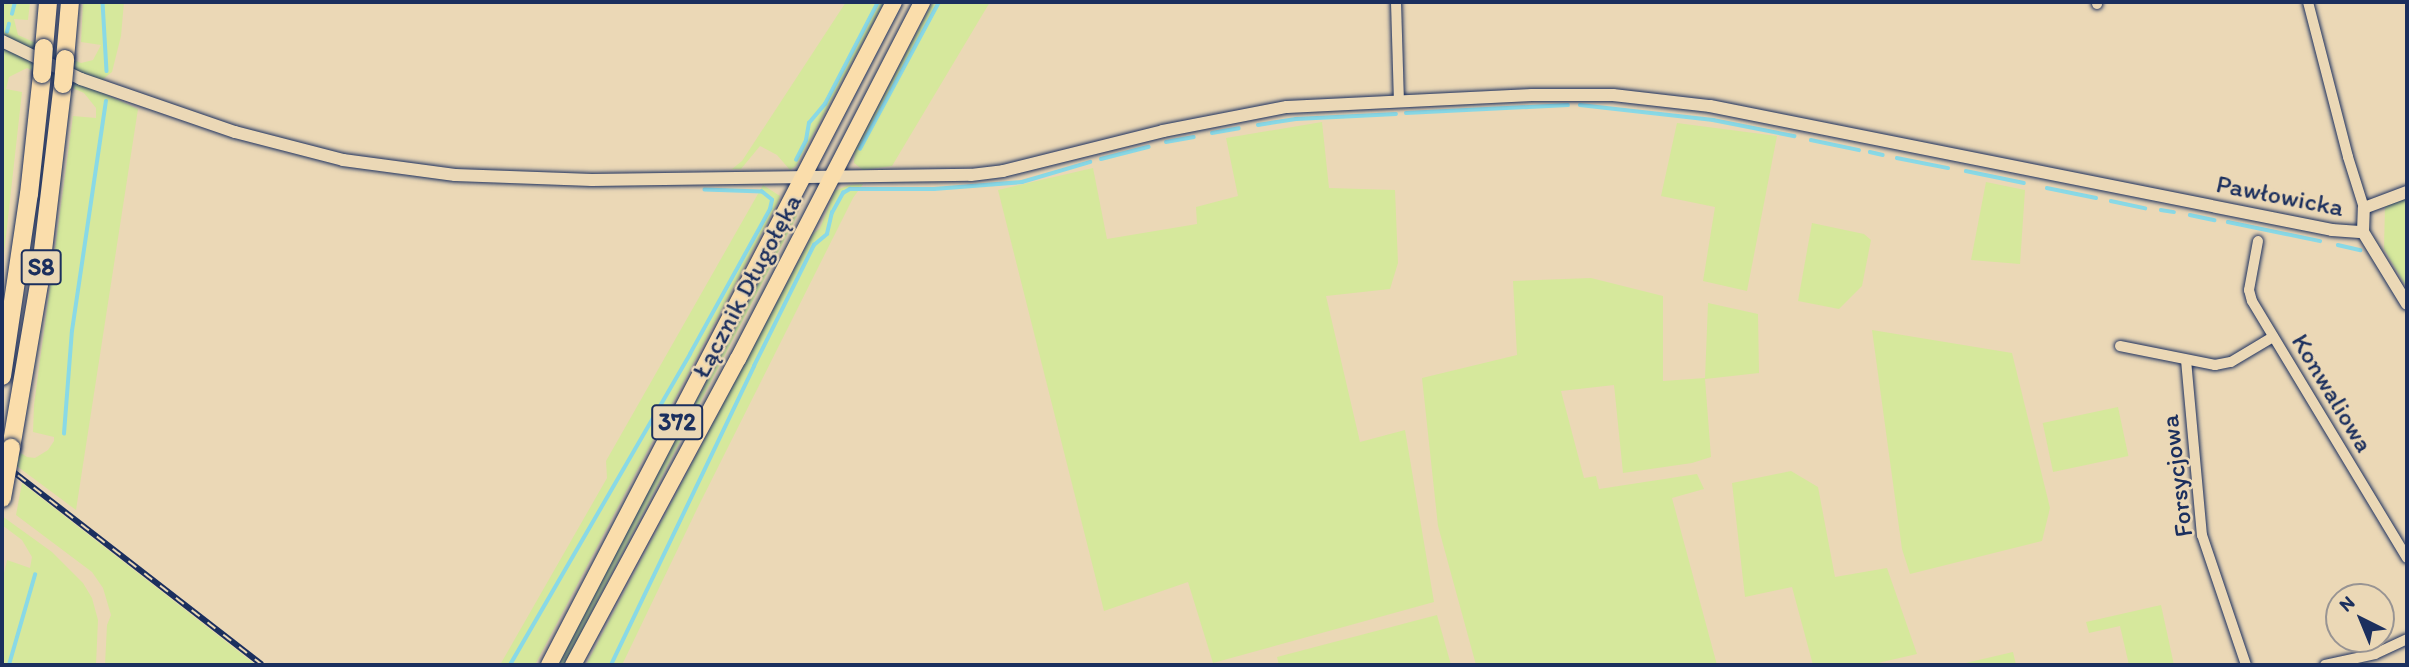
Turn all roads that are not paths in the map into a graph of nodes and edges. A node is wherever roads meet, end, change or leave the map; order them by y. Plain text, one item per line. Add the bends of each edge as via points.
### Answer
1 (48, 2) edge
2 (70, 2) edge
3 (894, 2) edge
4 (922, 2) edge
5 (1396, 2) edge
6 (2308, 2) edge
7 (2, 41) edge
8 (1399, 102) junction
9 (831, 177) junction
10 (803, 179) junction
11 (2407, 192) edge
12 (2364, 208) junction
13 (2363, 233) junction
14 (2258, 241) dead end
15 (2407, 304) edge
16 (2273, 337) junction
17 (2120, 346) dead end
18 (2186, 360) junction
19 (2, 376) edge
20 (2, 498) edge
21 (2407, 558) edge
22 (2407, 639) edge
23 (549, 665) edge
24 (573, 665) edge
25 (2246, 665) edge
26 (2325, 665) edge

1 - 19 highway, S8, bridge via 29,194
2 - 20 highway, S8, bridge via 38,284
3 - 10 main road, Łącznik Długołęka / 372
4 - 9 main road, Łącznik Długołęka / 372
5 - 8 street
6 - 12 street
7 - 10 street, Pawłowicka via 116,92 234,132 343,160 455,174 592,180
8 - 9 street, Pawłowicka via 1287,107 1163,131 1003,171 937,177
8 - 13 street, Pawłowicka via 1613,95 1682,103
9 - 10 street, Pawłowicka
9 - 24 main road, Łącznik Długołęka / 372
10 - 23 main road, Łącznik Długołęka / 372
11 - 12 street
12 - 13 street
13 - 15 street, Pawłowicka
14 - 16 street, Konwaliowa via 2249,290
16 - 18 street via 2231,362 2216,365
16 - 21 street, Konwaliowa
17 - 18 street
18 - 25 street, Forsycjowa via 2202,535
22 - 26 street via 2375,654

